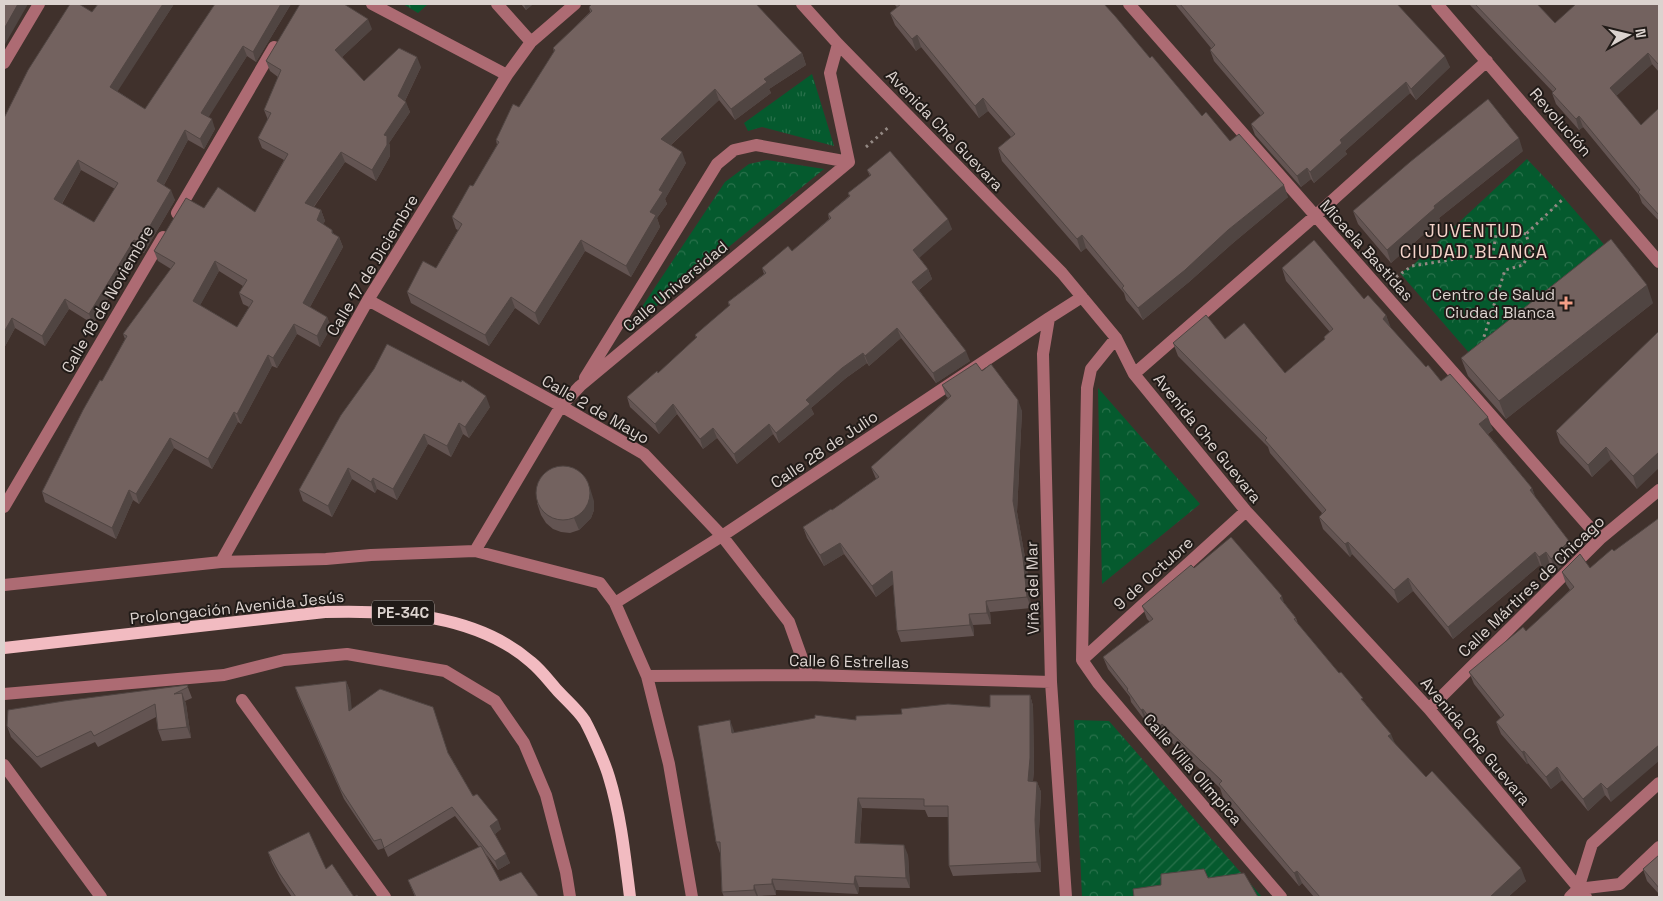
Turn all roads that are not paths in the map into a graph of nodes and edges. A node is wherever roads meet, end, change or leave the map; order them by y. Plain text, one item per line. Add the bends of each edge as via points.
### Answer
1 (39, 4) edge
2 (372, 4) edge
3 (497, 4) edge
4 (575, 4) edge
5 (802, 4) edge
6 (1129, 4) edge
7 (1438, 4) edge
8 (280, 38) edge
9 (531, 42) junction
10 (838, 44) junction
11 (1487, 61) junction
12 (4, 63) edge
13 (507, 75) junction
14 (849, 162) junction
15 (1315, 216) junction
16 (1659, 262) edge
17 (1082, 297) junction
18 (368, 300) junction
19 (1049, 318) junction
20 (1116, 338) junction
21 (1134, 374) junction
22 (580, 386) junction
23 (561, 406) junction
24 (1659, 490) edge
25 (4, 508) edge
26 (1246, 511) junction
27 (722, 536) junction
28 (1600, 539) junction
29 (475, 551) junction
30 (221, 562) junction
31 (4, 585) edge
32 (615, 603) junction
33 (4, 648) edge
34 (1082, 660) junction
35 (808, 675) junction
36 (647, 676) junction
37 (1051, 682) junction
38 (4, 694) edge
39 (242, 700) dead end
40 (1429, 709) junction
41 (4, 765) edge
42 (1659, 783) edge
43 (1659, 847) edge
44 (1578, 895) edge
45 (101, 897) edge
46 (384, 897) edge
47 (570, 897) edge
48 (630, 897) edge
49 (692, 897) edge
50 (1066, 897) edge
51 (1281, 897) edge

1 - 12 street
2 - 13 street
3 - 9 street
4 - 9 street, Calle 17 de Diciembre
5 - 10 street, Avenida Che Guevara
6 - 15 street, Micaela Bastidas
7 - 11 street, Revolución
8 - 25 street, Calle 18 de Noviembre
9 - 13 street, Calle 17 de Diciembre
10 - 14 street via 830,73
10 - 17 street, Avenida Che Guevara
11 - 15 street
11 - 16 street, Revolución
13 - 18 street, Calle 17 de Diciembre
14 - 22 street, Calle Universidad
14 - 22 street via 756,145 734,150 717,164
15 - 21 street
15 - 28 street, Micaela Bastidas
17 - 19 street
17 - 20 street, Avenida Che Guevara
18 - 23 street, Calle 2 de Mayo
18 - 30 street, Calle 17 de Diciembre
19 - 27 street, Calle 28 de Julio
19 - 37 street, Viña del Mar via 1043,354
20 - 21 street, Avenida Che Guevara
20 - 34 street via 1092,369 1087,388
21 - 26 street, Avenida Che Guevara
22 - 23 street, Calle Universidad
23 - 27 street, Calle 2 de Mayo via 644,454
23 - 29 street, Calle Universidad
24 - 28 street, Calle Mártires de Chicago
26 - 34 street, 9 de Octubre
26 - 40 street, Avenida Che Guevara
27 - 32 street, Calle 28 de Julio
27 - 35 street, Calle 2 de Mayo via 789,622
28 - 40 street, Calle Mártires de Chicago
29 - 30 street
29 - 32 street via 600,583
30 - 31 street
32 - 36 street
33 - 48 main road, Prolongación Avenida Jesús / PE-34C via 350,611 399,612 435,618 499,640 531,662 585,720 609,777 623,842
34 - 51 street, Calle Villa Olímpica via 1098,683
35 - 36 street, Calle 6 Estrellas
35 - 37 street, Calle 6 Estrellas
36 - 49 street via 669,764
37 - 50 street, Viña del Mar
38 - 47 street via 224,675 284,660 347,654 445,671 495,701 524,743 546,795
39 - 46 street
40 - 44 street, Avenida Che Guevara
41 - 45 street
42 - 44 street via 1592,844
43 - 44 street via 1620,884

